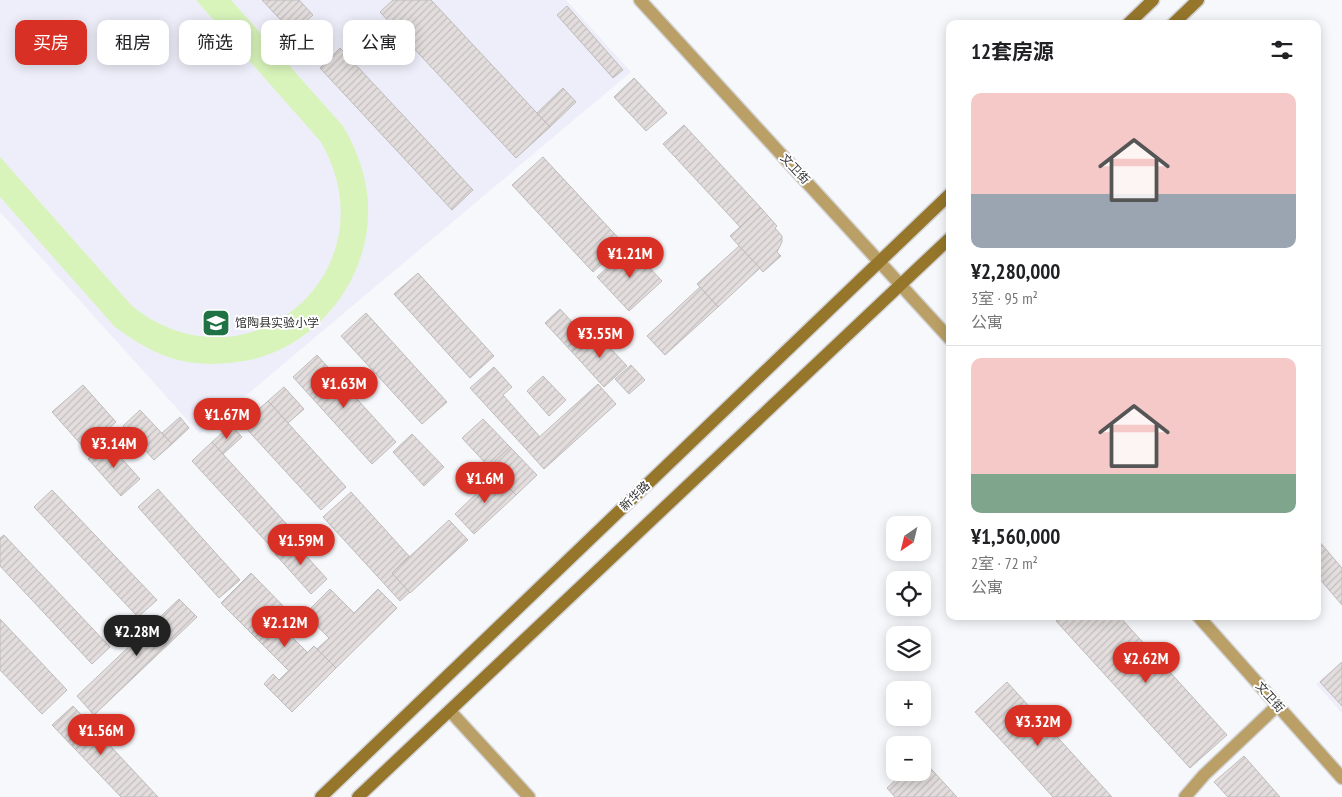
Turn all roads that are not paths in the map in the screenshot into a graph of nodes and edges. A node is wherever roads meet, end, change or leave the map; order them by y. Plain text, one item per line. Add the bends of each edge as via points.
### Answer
1 (640, 0) edge
2 (1153, 0) edge
3 (1198, 0) edge
4 (1132, 20) edge
5 (1177, 20) edge
6 (946, 198) edge
7 (946, 242) edge
8 (880, 262) junction
9 (901, 285) junction
10 (946, 335) edge
11 (1202, 620) edge
12 (1278, 706) junction
13 (450, 711) junction
14 (1342, 778) edge
15 (321, 797) edge
16 (358, 797) edge
17 (528, 797) edge
18 (1185, 797) edge

1 - 8 street, 文卫街
2 - 4 main road
3 - 5 main road
6 - 8 main road, 新华路
7 - 9 main road
8 - 9 street, 文卫街
8 - 15 main road, 新华路
9 - 10 street, 文卫街
9 - 13 main road
11 - 12 street, 文卫街
12 - 14 street, 文卫街
12 - 18 street
13 - 16 main road
13 - 17 street

